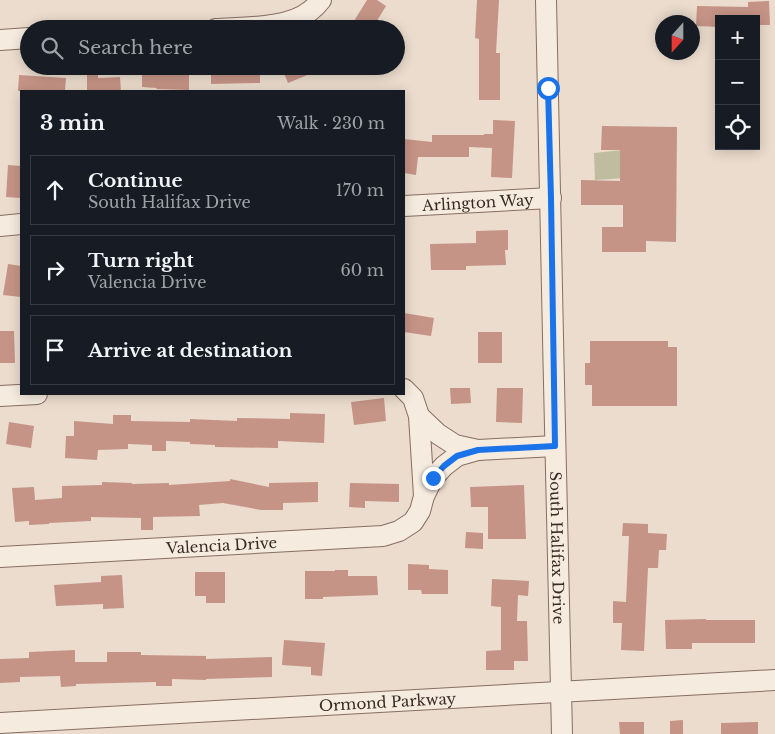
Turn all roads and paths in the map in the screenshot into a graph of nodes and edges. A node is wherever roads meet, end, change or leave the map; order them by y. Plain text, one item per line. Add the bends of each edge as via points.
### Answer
1 (321, 0) edge
2 (546, 0) edge
3 (292, 20) edge
4 (20, 39) edge
5 (0, 40) edge
6 (551, 198) junction
7 (405, 206) edge
8 (20, 224) edge
9 (0, 226) edge
10 (405, 390) edge
11 (20, 395) edge
12 (0, 396) edge
13 (418, 416) junction
14 (555, 446) junction
15 (478, 450) junction
16 (424, 496) junction
17 (0, 557) edge
18 (775, 680) edge
19 (561, 692) junction
20 (0, 723) edge
21 (562, 734) edge

1 - 3 street via 310,12
2 - 6 street, South Halifax Drive
4 - 5 street
6 - 7 street, Arlington Way
6 - 14 street, South Halifax Drive
8 - 9 street
10 - 13 street via 413,398
11 - 12 street
13 - 15 street, Valencia Drive via 455,445
13 - 16 street, Valencia Drive
14 - 15 street, Valencia Drive
14 - 19 street, South Halifax Drive
15 - 16 street, Valencia Drive via 457,456 444,466
16 - 17 street, Valencia Drive via 420,511 412,522 383,536
18 - 19 street, Ormond Parkway
19 - 20 street, Ormond Parkway
19 - 21 street, South Halifax Drive

